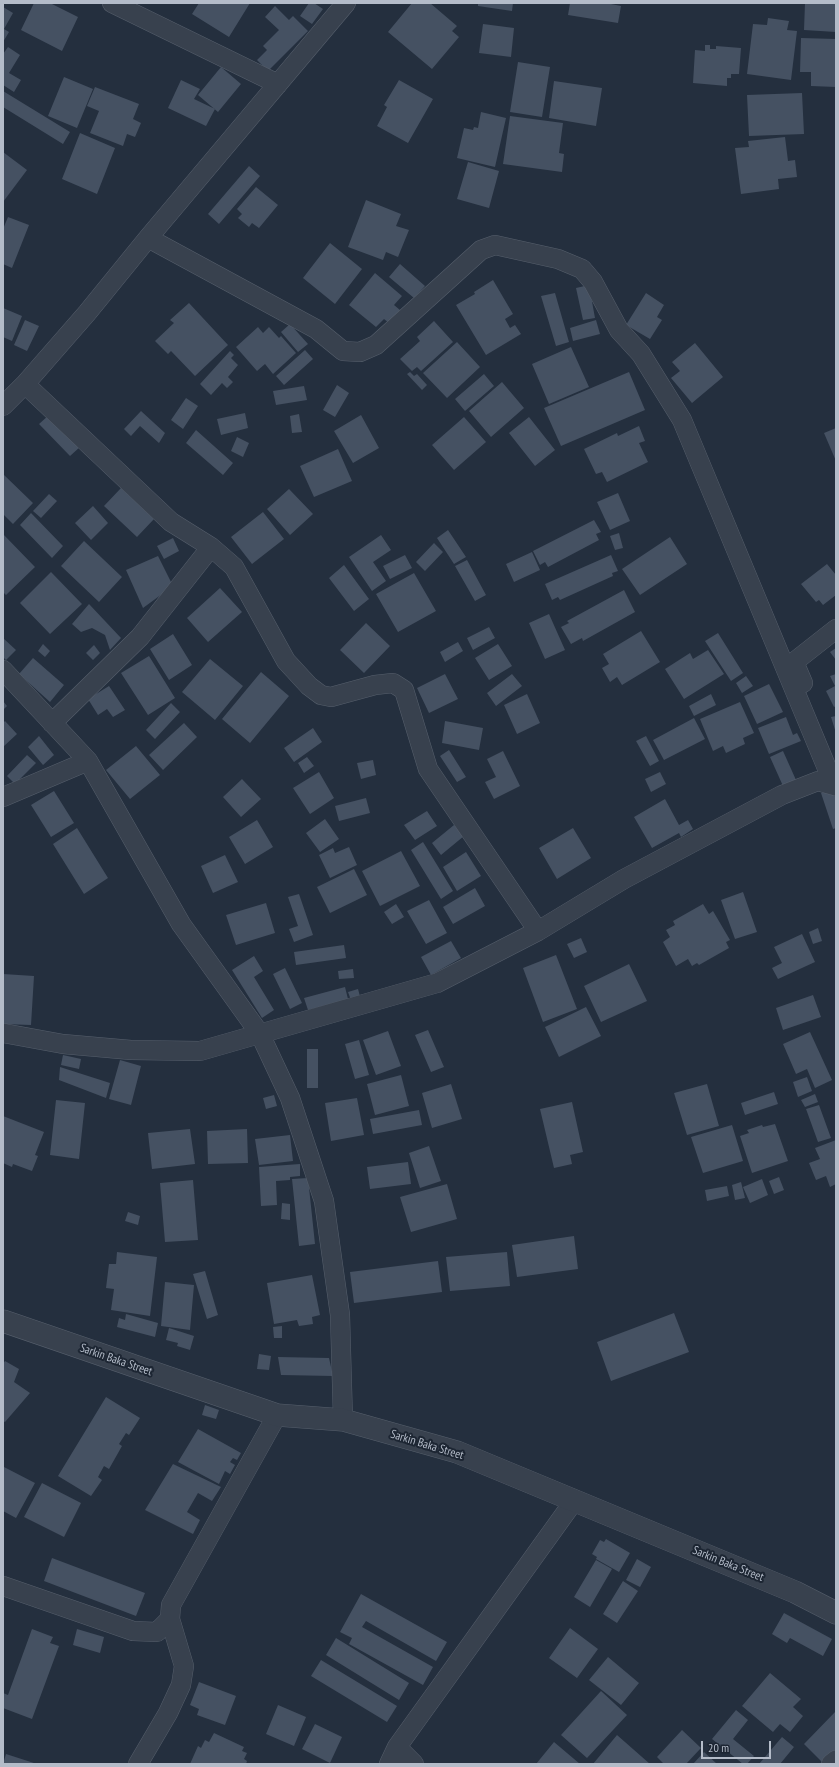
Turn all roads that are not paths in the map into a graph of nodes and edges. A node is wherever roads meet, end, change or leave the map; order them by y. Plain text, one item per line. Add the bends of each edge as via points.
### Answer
1 (112, 3) edge
2 (346, 3) edge
3 (278, 84) junction
4 (148, 238) junction
5 (25, 384) junction
6 (3, 406) edge
7 (211, 547) junction
8 (836, 629) edge
9 (3, 670) edge
10 (52, 723) junction
11 (836, 755) edge
12 (88, 761) junction
13 (835, 786) edge
14 (3, 797) edge
15 (538, 931) junction
16 (3, 1033) edge
17 (260, 1034) junction
18 (3, 1321) edge
19 (277, 1415) junction
20 (343, 1420) junction
21 (574, 1501) junction
22 (3, 1586) edge
23 (835, 1611) edge
24 (170, 1619) junction
25 (397, 1747) junction
26 (836, 1760) edge
27 (138, 1764) edge
28 (389, 1764) edge
29 (414, 1764) edge
30 (831, 1764) edge

1 - 3 street
2 - 3 street
3 - 4 street
4 - 5 street
4 - 13 street via 316,329 343,351 360,352 376,345 482,250 495,245 558,259 582,269 593,282 619,330 641,354 682,420
5 - 6 street
5 - 7 street via 171,522
7 - 10 street via 140,636
7 - 15 street via 234,567 286,661 321,695 331,697 375,685 393,683 404,690 428,770
8 - 11 street via 794,662
9 - 10 street
10 - 12 street
12 - 14 street
12 - 17 street via 181,924
13 - 15 street via 818,781 782,795 624,879
15 - 17 street via 437,983
16 - 17 street via 63,1044 131,1050 192,1051
17 - 20 street via 290,1098 324,1201 340,1315
18 - 19 street, Sarkin Baka Street
19 - 20 street, Sarkin Baka Street
19 - 24 street via 171,1605
20 - 21 street, Sarkin Baka Street via 457,1452
21 - 23 street, Sarkin Baka Street
21 - 25 street
22 - 24 street via 133,1631 158,1632
24 - 27 street via 184,1666 180,1685 168,1713
25 - 28 street
25 - 29 street
26 - 30 street

